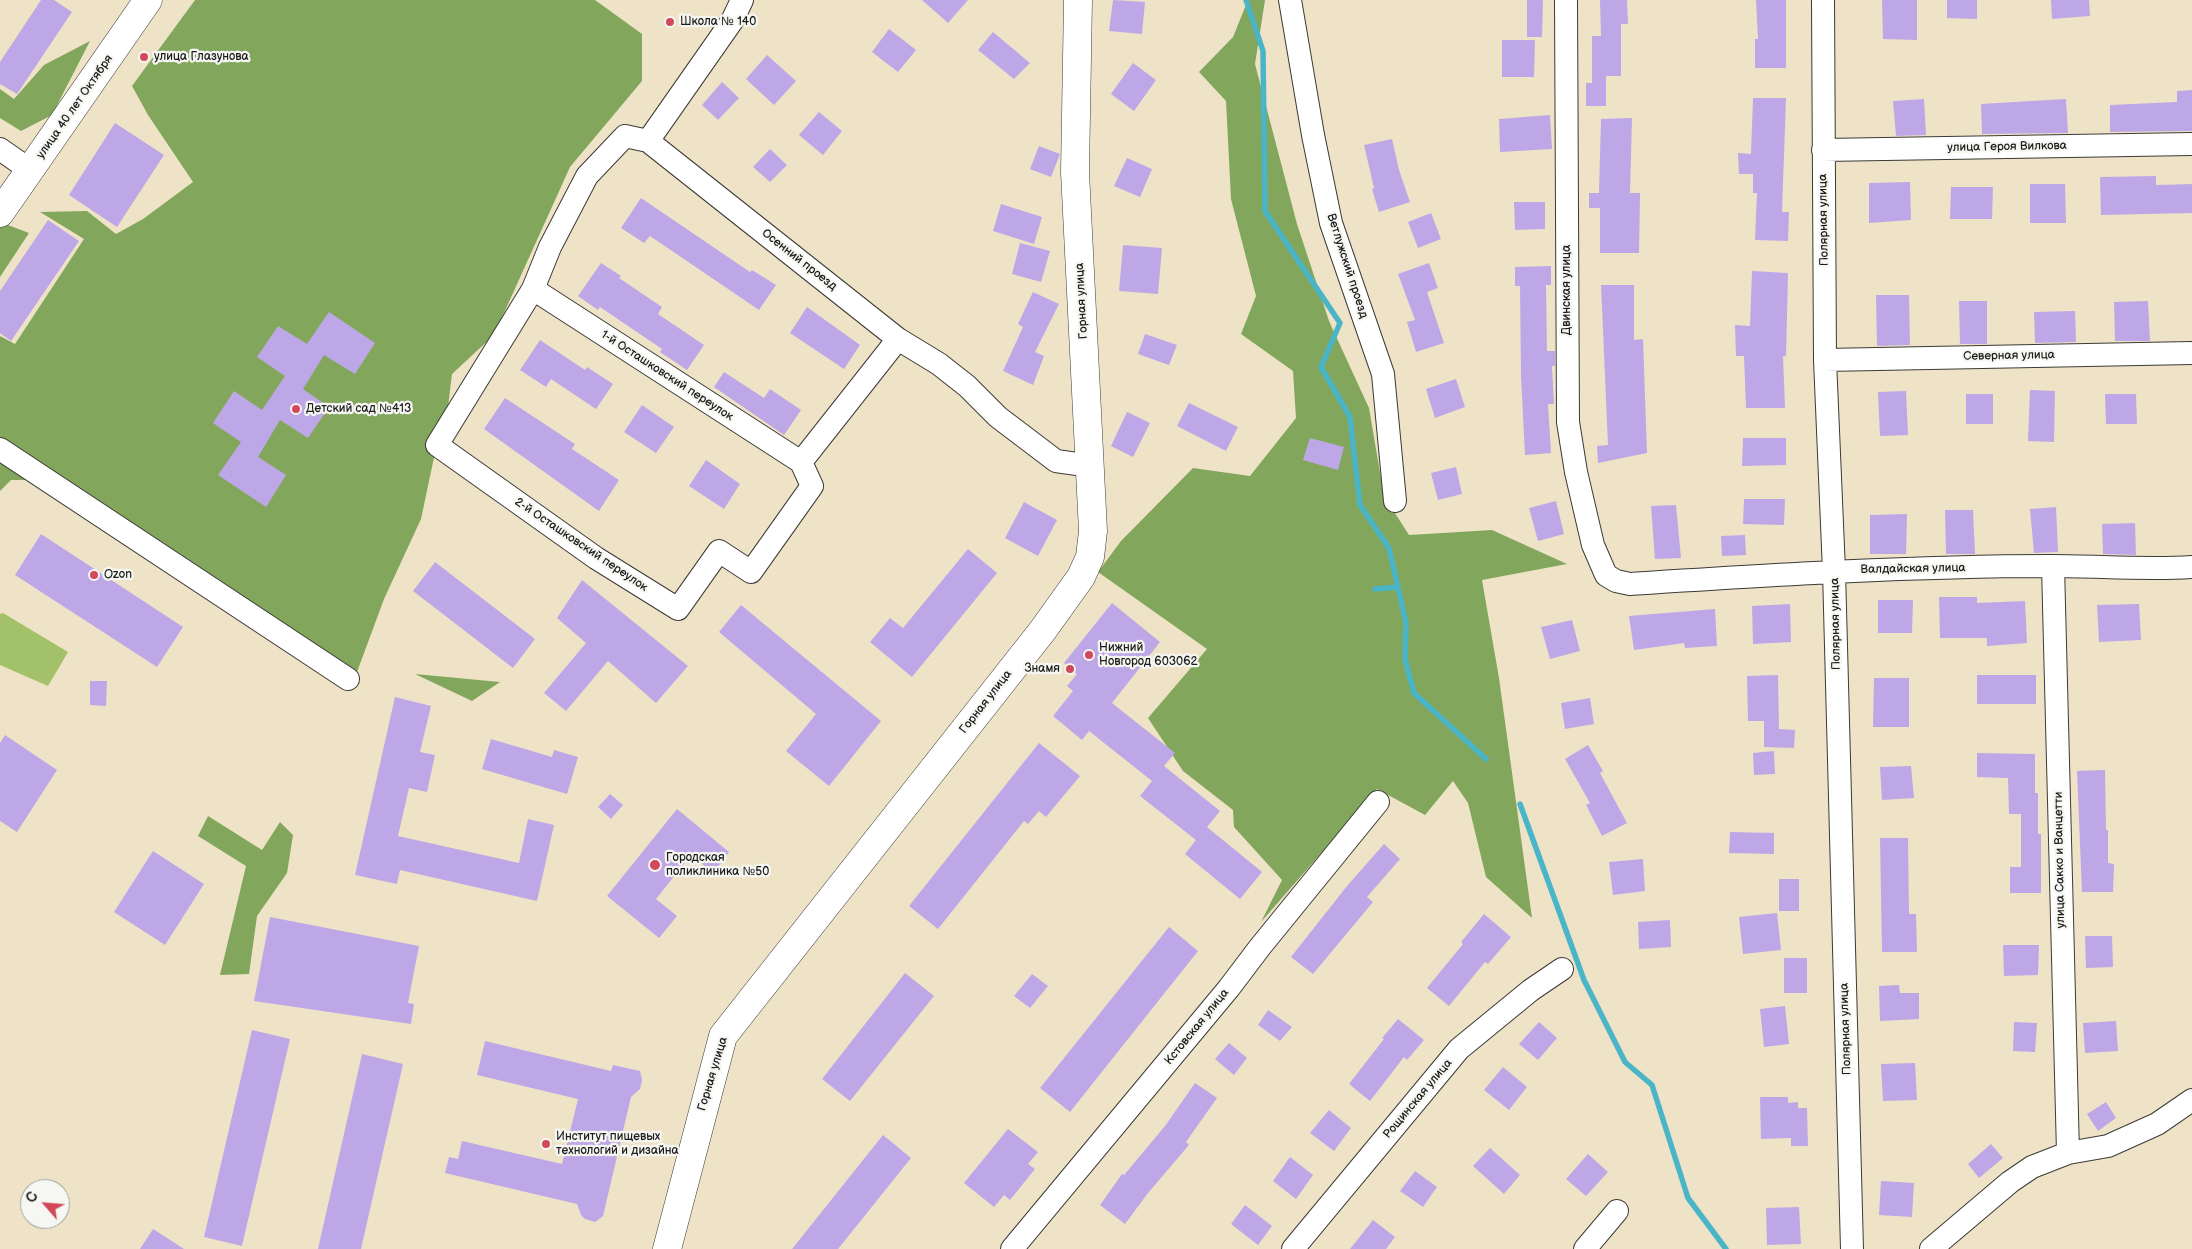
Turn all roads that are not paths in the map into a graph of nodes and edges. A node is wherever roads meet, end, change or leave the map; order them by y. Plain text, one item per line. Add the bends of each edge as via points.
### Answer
1 (148, 0) edge
2 (742, 0) edge
3 (1078, 0) edge
4 (1290, 0) edge
5 (1566, 0) edge
6 (1822, 0) edge
7 (648, 141) junction
8 (2192, 144) edge
9 (0, 149) edge
10 (1823, 150) junction
11 (30, 170) junction
12 (0, 213) edge
13 (533, 289) junction
14 (898, 339) junction
15 (2192, 353) edge
16 (1825, 360) junction
17 (0, 449) edge
18 (801, 462) junction
19 (1091, 466) junction
20 (1395, 501) dead end
21 (2053, 566) junction
22 (2192, 567) edge
23 (1834, 571) junction
24 (1606, 575) joint
25 (348, 679) dead end
26 (1378, 802) dead end
27 (1562, 969) dead end
28 (2192, 1100) edge
29 (2068, 1153) junction
30 (1617, 1211) dead end
31 (1016, 1248) edge
32 (667, 1249) edge
33 (1293, 1249) edge
34 (1585, 1249) edge
35 (1852, 1249) edge
36 (1931, 1249) edge

1 - 11 main road, улица 40 лет Октября
2 - 7 street via 732,21
3 - 19 main road, Горная улица via 1076,172
4 - 20 street, Ветлужский проезд via 1332,223 1382,374
5 - 24 street, Двинская улица via 1568,422 1593,545
6 - 10 street, Полярная улица
7 - 13 street via 624,136 587,176 550,246
7 - 14 street, Осенний проезд
8 - 10 street, улица Героя Вилкова
9 - 11 street
10 - 16 street, Полярная улица
11 - 12 main road, улица 40 лет Октября
13 - 18 street, 1-й Осташковский переулок
13 - 18 street, 2-й Осташковский переулок via 437,445 596,558 678,609 719,551 751,572 812,486
14 - 18 street
14 - 19 street, Осенний проезд via 939,364 998,417 1056,461
15 - 16 street, Северная улица
16 - 23 street, Полярная улица
17 - 25 street
19 - 32 main road, Горная улица via 1093,532 1090,557 1081,578 723,1036
21 - 22 street, Валдайская улица
21 - 23 street, Валдайская улица
21 - 29 street, улица Сакко и Ванцетти
23 - 24 street, Валдайская улица via 1630,584
23 - 35 street, Полярная улица
26 - 31 street, Кстовская улица
27 - 33 street, Рощинская улица via 1530,990 1459,1049
28 - 29 street via 2157,1124 2108,1146
29 - 36 street via 2032,1167 2010,1182
30 - 34 street

